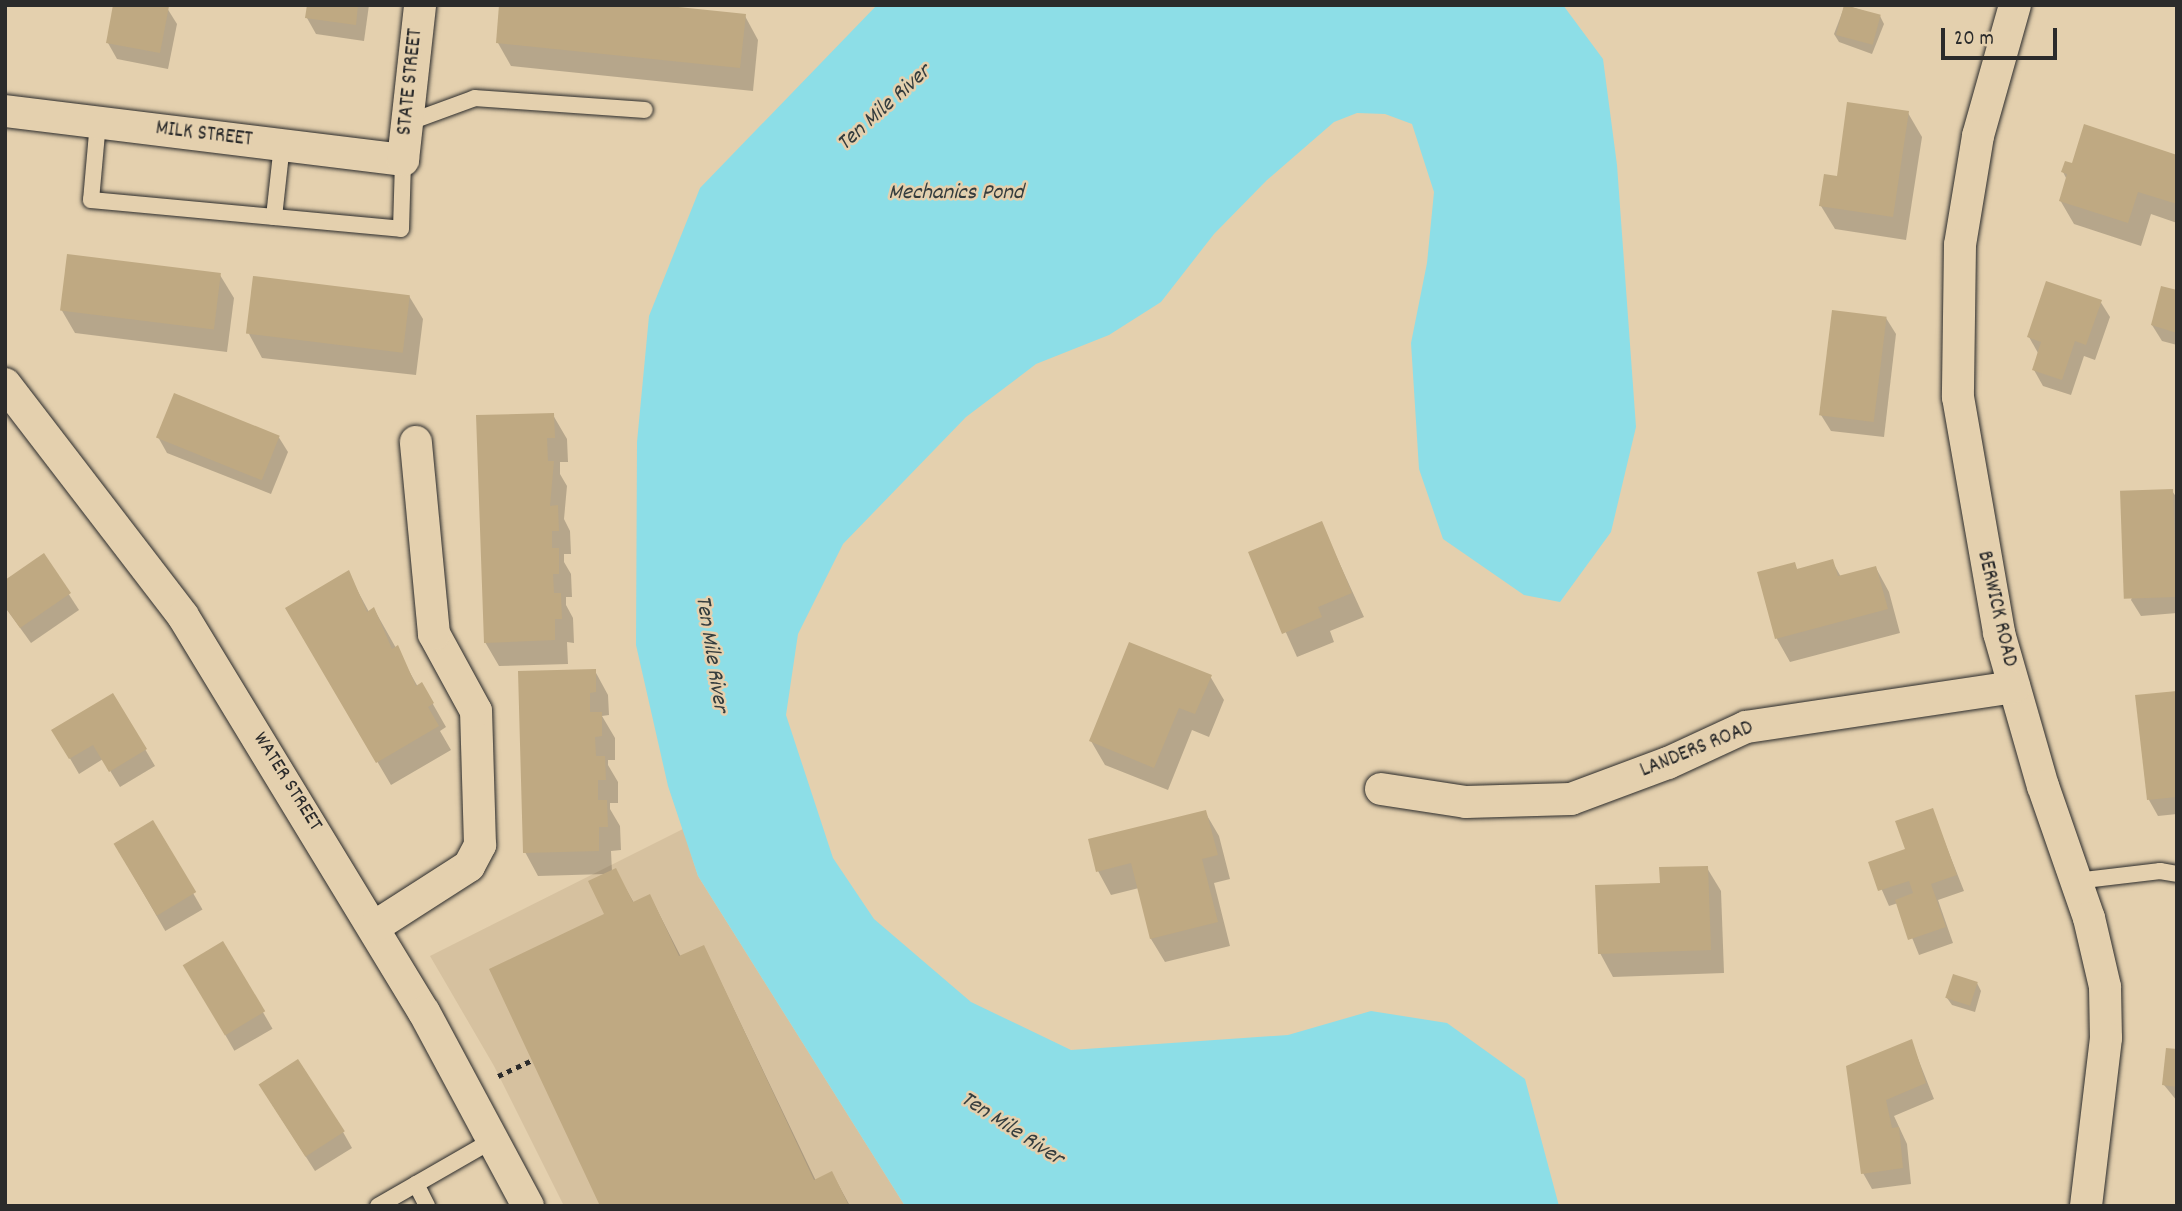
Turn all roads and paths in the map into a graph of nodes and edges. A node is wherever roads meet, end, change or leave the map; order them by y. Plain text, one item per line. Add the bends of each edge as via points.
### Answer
1 (419, 5) edge
2 (2015, 5) edge
3 (645, 110) dead end
4 (5, 111) edge
5 (98, 122) junction
6 (407, 123) junction
7 (282, 145) junction
8 (403, 160) junction
9 (274, 217) junction
10 (5, 384) edge
11 (416, 442) dead end
12 (2014, 687) junction
13 (1381, 789) dead end
14 (2177, 874) edge
15 (2076, 881) junction
16 (374, 927) junction
17 (532, 1060) dead end
18 (494, 1078) dead end
19 (492, 1140) junction
20 (416, 1184) junction
21 (378, 1206) edge
22 (427, 1206) edge
23 (528, 1206) edge
24 (2086, 1206) edge

1 - 6 street, STATE STREET
2 - 12 street, BERWICK ROAD via 1978,136 1960,245 1958,397 1979,530
3 - 6 lane via 475,98
4 - 5 street, MILK STREET
5 - 7 street, MILK STREET
5 - 9 lane via 91,200
6 - 8 street, STATE STREET
7 - 8 street, MILK STREET
7 - 9 lane
8 - 9 lane via 401,229
10 - 16 street, WATER STREET via 183,616
11 - 16 street via 434,634 475,711 480,845 469,866
12 - 13 street, LANDERS ROAD via 1746,727 1668,763 1571,799 1466,802
12 - 15 street, BERWICK ROAD
14 - 15 lane via 2160,871
15 - 24 street, BERWICK ROAD via 2105,988 2106,1038
16 - 19 street, WATER STREET
17 - 18 path
19 - 20 lane
19 - 23 street, WATER STREET
20 - 21 lane
20 - 22 lane

